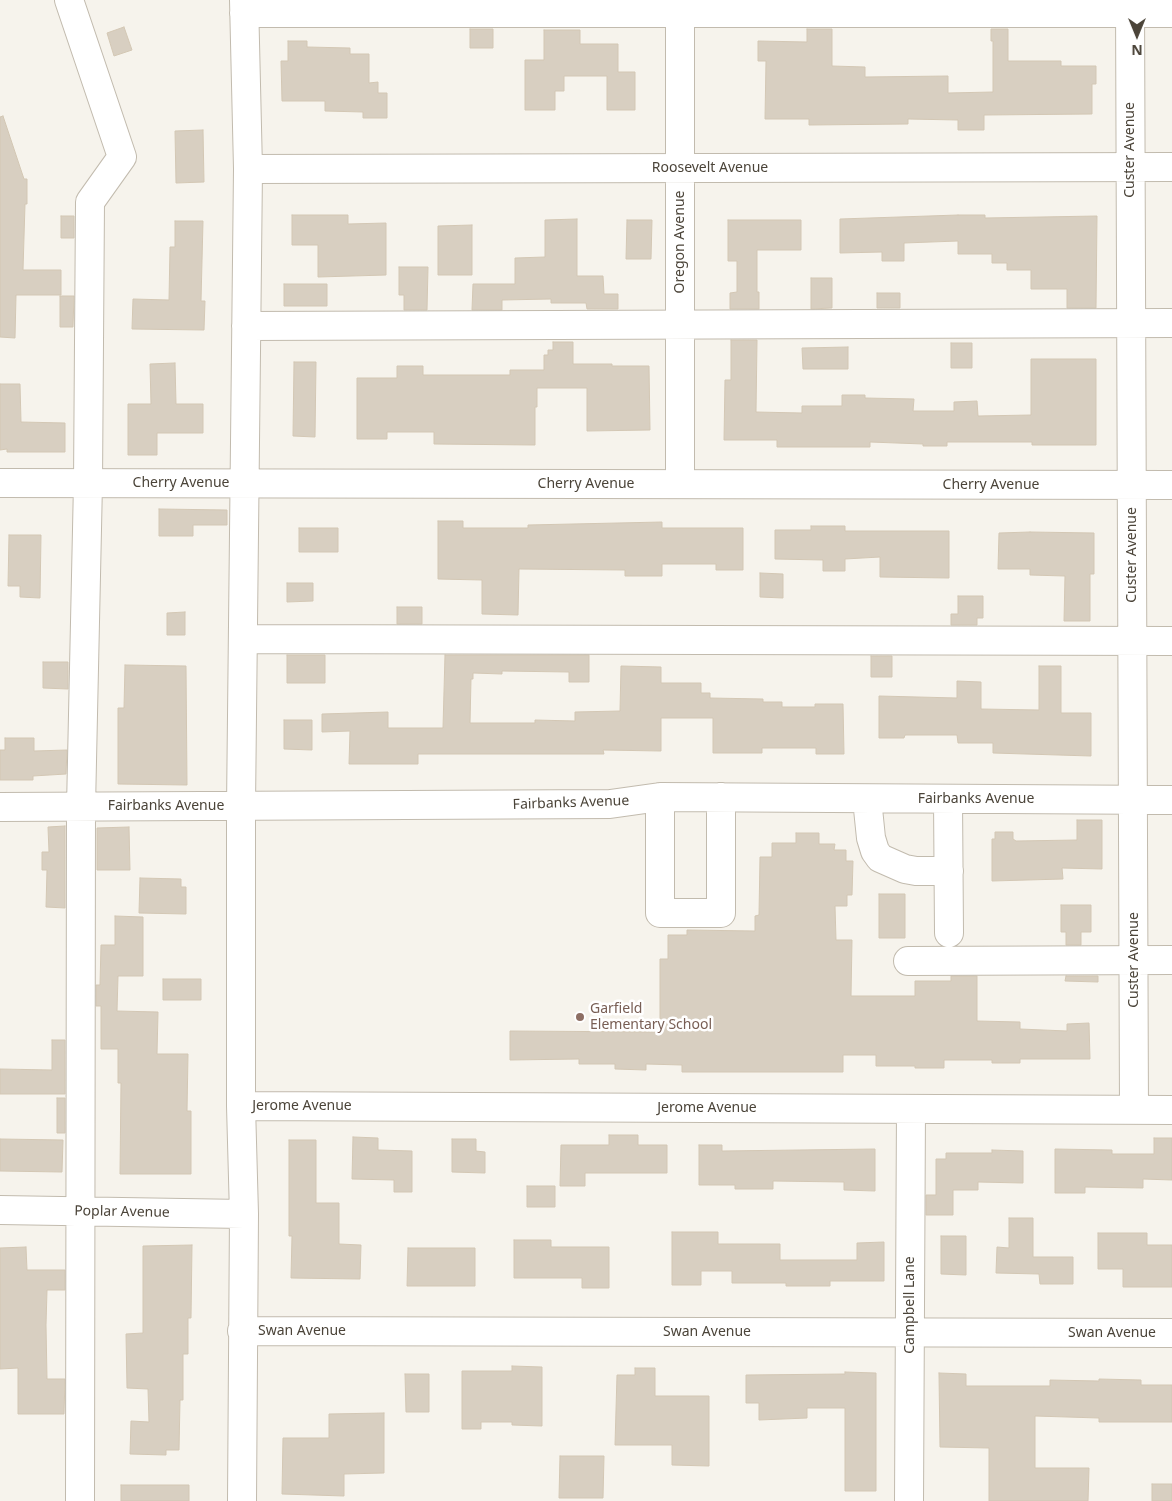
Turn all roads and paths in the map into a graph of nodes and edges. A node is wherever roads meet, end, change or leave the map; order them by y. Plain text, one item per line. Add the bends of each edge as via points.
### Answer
1 (69, 0) edge
2 (244, 6) edge
3 (680, 6) edge
4 (1130, 6) edge
5 (1172, 13) edge
6 (1130, 167) junction
7 (1172, 167) edge
8 (680, 168) junction
9 (248, 169) junction
10 (1131, 323) junction
11 (1172, 323) edge
12 (680, 324) junction
13 (246, 326) junction
14 (0, 483) edge
15 (88, 483) junction
16 (245, 483) junction
17 (680, 484) junction
18 (1132, 485) junction
19 (1172, 485) edge
20 (243, 639) junction
21 (1132, 641) junction
22 (1172, 641) edge
23 (660, 797) junction
24 (721, 797) junction
25 (867, 799) junction
26 (948, 799) junction
27 (1134, 800) junction
28 (1172, 800) edge
29 (241, 806) junction
30 (0, 807) edge
31 (81, 807) junction
32 (949, 871) junction
33 (949, 933) dead end
34 (1134, 960) junction
35 (1172, 960) edge
36 (908, 961) dead end
37 (241, 1106) junction
38 (911, 1109) junction
39 (1134, 1109) junction
40 (1172, 1110) edge
41 (0, 1210) edge
42 (80, 1211) junction
43 (244, 1214) junction
44 (242, 1331) junction
45 (910, 1333) junction
46 (1172, 1333) edge
47 (80, 1501) edge
48 (242, 1501) edge
49 (909, 1501) edge

1 - 15 street via 122,157 90,202
2 - 3 street
2 - 9 street
3 - 4 street
3 - 8 street, Oregon Avenue
4 - 5 street
4 - 6 street, Custer Avenue
6 - 7 street, Roosevelt Avenue
6 - 8 street, Roosevelt Avenue
6 - 10 street, Custer Avenue
8 - 9 street, Roosevelt Avenue
8 - 12 street, Oregon Avenue
9 - 13 street
10 - 11 street
10 - 12 street
10 - 18 street, Custer Avenue
12 - 13 street
12 - 17 street, Oregon Avenue
13 - 16 street
14 - 15 street, Cherry Avenue
15 - 16 street, Cherry Avenue
15 - 31 street
16 - 17 street, Cherry Avenue
16 - 20 street
17 - 18 street, Cherry Avenue
18 - 19 street, Cherry Avenue
18 - 21 street, Custer Avenue
20 - 21 street
20 - 29 street
21 - 22 street
21 - 27 street, Custer Avenue
23 - 24 street, Fairbanks Avenue
23 - 24 street via 660,914 721,914
23 - 29 street, Fairbanks Avenue via 610,804
24 - 25 street, Fairbanks Avenue
25 - 26 street, Fairbanks Avenue
25 - 32 street via 871,838 880,858 905,869
26 - 27 street, Fairbanks Avenue
26 - 32 street
27 - 28 street, Fairbanks Avenue
27 - 34 street, Custer Avenue
29 - 31 street, Fairbanks Avenue
29 - 37 street
30 - 31 street, Fairbanks Avenue
31 - 42 street
32 - 33 street
34 - 35 street
34 - 36 street
34 - 39 street, Custer Avenue
37 - 38 street, Jerome Avenue
37 - 43 street
38 - 39 street, Jerome Avenue
38 - 45 street, Campbell Lane
39 - 40 street, Jerome Avenue
41 - 42 street, Poplar Avenue
42 - 43 street, Poplar Avenue
42 - 47 street
43 - 44 street
44 - 45 street, Swan Avenue
44 - 48 street
45 - 46 street, Swan Avenue
45 - 49 street, Campbell Lane

